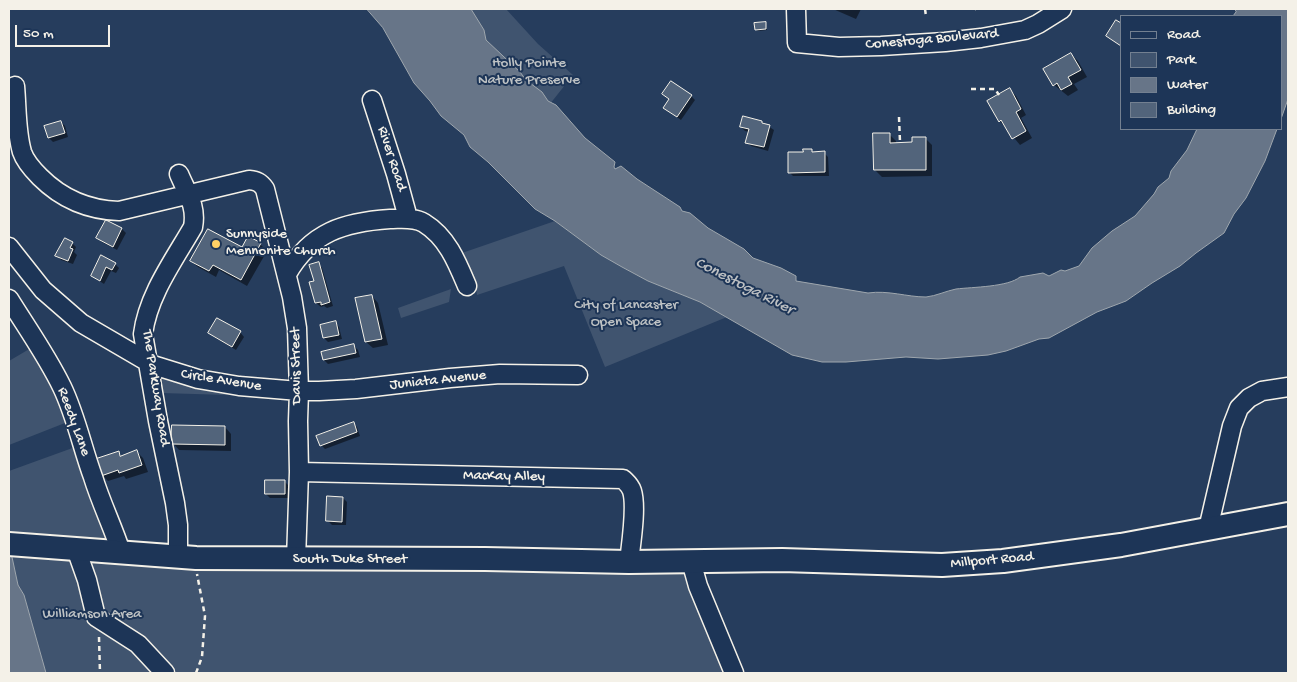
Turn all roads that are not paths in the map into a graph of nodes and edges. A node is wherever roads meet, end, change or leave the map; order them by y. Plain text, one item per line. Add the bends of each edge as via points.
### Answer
1 (796, 9) edge
2 (1062, 9) edge
3 (15, 86) dead end
4 (372, 100) dead end
5 (179, 174) dead end
6 (188, 196) junction
7 (408, 218) junction
8 (9, 247) edge
9 (287, 274) junction
10 (467, 286) dead end
11 (9, 299) edge
12 (147, 361) junction
13 (578, 375) dead end
14 (1288, 388) edge
15 (299, 391) junction
16 (299, 472) junction
17 (1288, 514) edge
18 (1208, 529) junction
19 (9, 544) edge
20 (76, 549) junction
21 (121, 552) junction
22 (187, 557) junction
23 (296, 560) junction
24 (691, 561) junction
25 (629, 562) junction
26 (165, 673) edge
27 (734, 673) edge

1 - 2 street, Conestoga Boulevard via 796,43 839,47 945,42 990,36 1025,30
3 - 6 street via 23,154 37,175 65,198 88,207 119,211
4 - 7 street, River Road
5 - 6 street, The Parkway Road
6 - 9 street, Davis Street via 249,180 261,184
6 - 12 street, The Parkway Road via 195,216 193,227 158,287 145,320 143,334
7 - 9 street via 335,228 310,244
7 - 10 street via 424,223 443,240
8 - 12 street, Circle Avenue via 43,290 66,311
9 - 15 street, Davis Street via 297,328
11 - 21 street, Reedy Lane via 61,386
12 - 15 street, Circle Avenue via 198,379
12 - 22 street, The Parkway Road
13 - 15 street, Juniata Avenue via 500,374 356,389
14 - 18 street via 1262,391 1239,408
15 - 16 street, Davis Street
16 - 23 street, Davis Street
16 - 25 street, MacKay Alley via 623,479 633,493
17 - 18 main road, Millport Road
18 - 24 main road, Millport Road via 1004,562 907,565 782,560
19 - 20 main road, South Duke Street
20 - 21 main road, South Duke Street
20 - 26 street via 96,617 138,644
21 - 22 main road, South Duke Street
22 - 23 main road, South Duke Street
23 - 25 main road, South Duke Street
24 - 25 main road, South Duke Street
24 - 27 street

